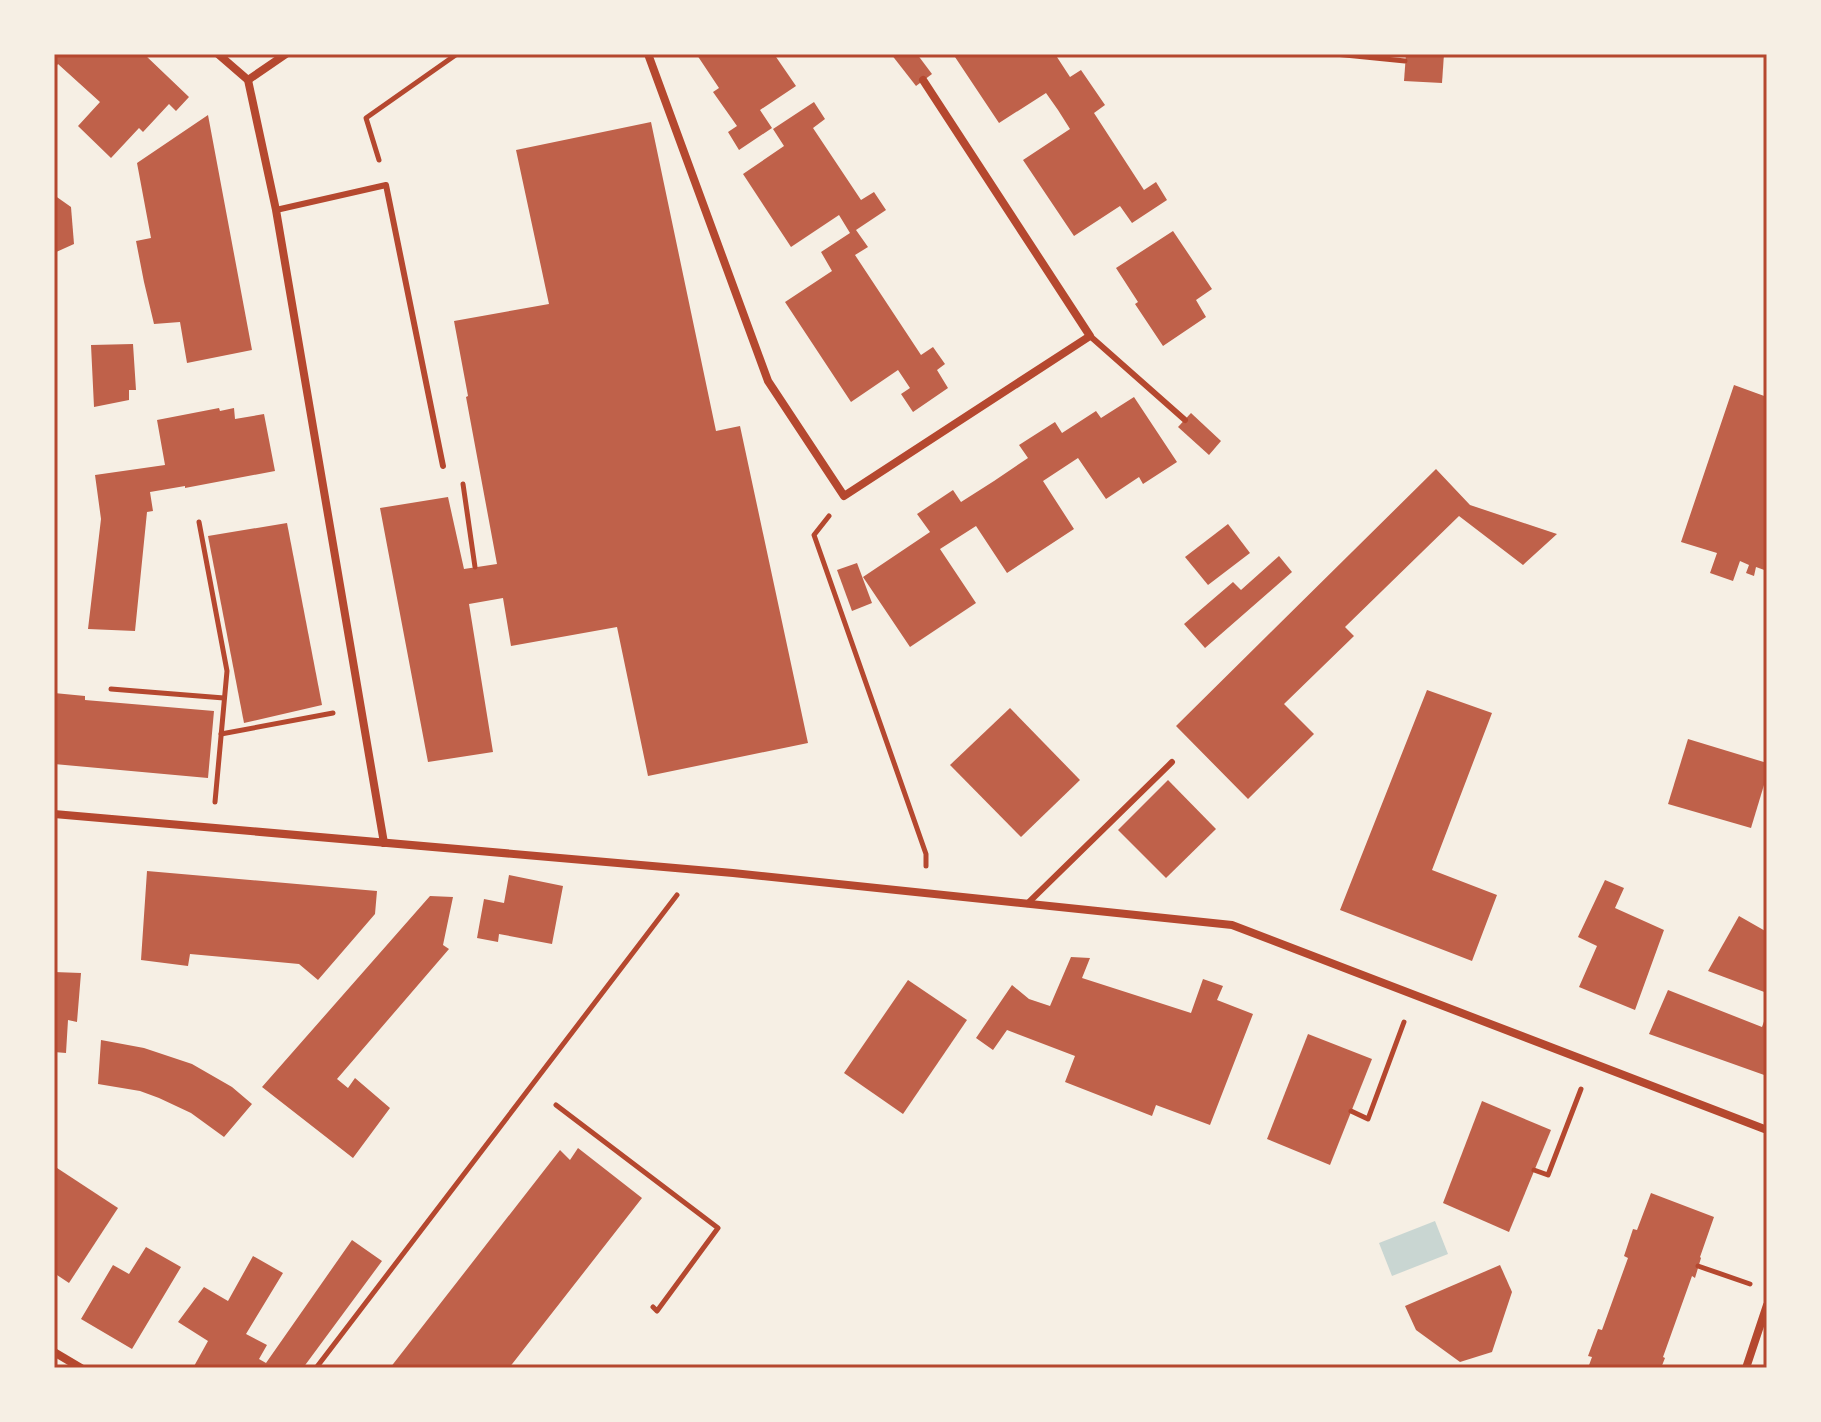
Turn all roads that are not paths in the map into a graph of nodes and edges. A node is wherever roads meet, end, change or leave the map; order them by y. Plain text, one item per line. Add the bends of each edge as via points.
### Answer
1 (218, 54) edge
2 (286, 54) edge
3 (648, 54) edge
4 (248, 80) junction
5 (923, 80) dead end
6 (276, 210) junction
7 (1090, 336) junction
8 (1185, 420) dead end
9 (443, 466) road end
10 (1172, 762) dead end
11 (54, 814) edge
12 (384, 843) junction
13 (1027, 904) junction
14 (1767, 1130) edge
15 (1767, 1305) edge
16 (54, 1352) edge
17 (81, 1368) edge
18 (1746, 1368) edge

1 - 4 street
2 - 4 street
3 - 7 street via 768,381 844,496
4 - 6 street
5 - 7 street
6 - 9 lane via 386,185
6 - 12 street
7 - 8 lane
10 - 13 lane
11 - 12 street
12 - 13 street
13 - 14 street via 1232,925
15 - 18 street
16 - 17 street

